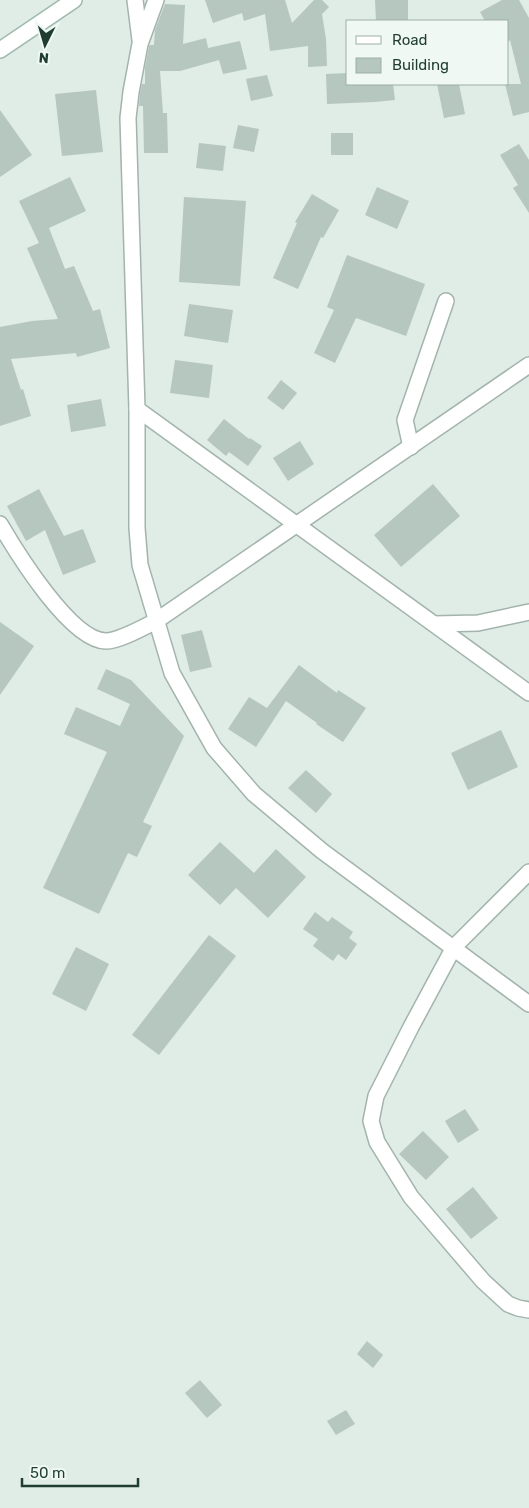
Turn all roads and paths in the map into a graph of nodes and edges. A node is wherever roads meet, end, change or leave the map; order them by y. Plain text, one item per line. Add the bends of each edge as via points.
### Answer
1 (73, 0) edge
2 (135, 0) edge
3 (156, 0) edge
4 (140, 44) junction
5 (0, 50) edge
6 (446, 300) dead end
7 (529, 365) edge
8 (137, 409) junction
9 (411, 447) junction
10 (0, 524) edge
11 (298, 524) junction
12 (529, 612) edge
13 (156, 621) junction
14 (435, 624) junction
15 (529, 692) edge
16 (529, 872) edge
17 (454, 947) junction
18 (529, 1004) edge
19 (529, 1310) edge

1 - 5 street
2 - 4 street
3 - 4 street
4 - 8 street via 128,118
6 - 9 street via 405,420
7 - 9 street
8 - 11 street
8 - 13 street via 140,565
9 - 11 street
10 - 13 street via 47,594 69,620 92,639 108,642
11 - 13 street
11 - 14 street
12 - 14 street via 478,623
13 - 17 street via 172,673 214,748 254,794 322,850
14 - 15 street
16 - 17 street
17 - 18 street
17 - 19 street via 376,1096 371,1121 377,1142 411,1197 483,1281 508,1304

